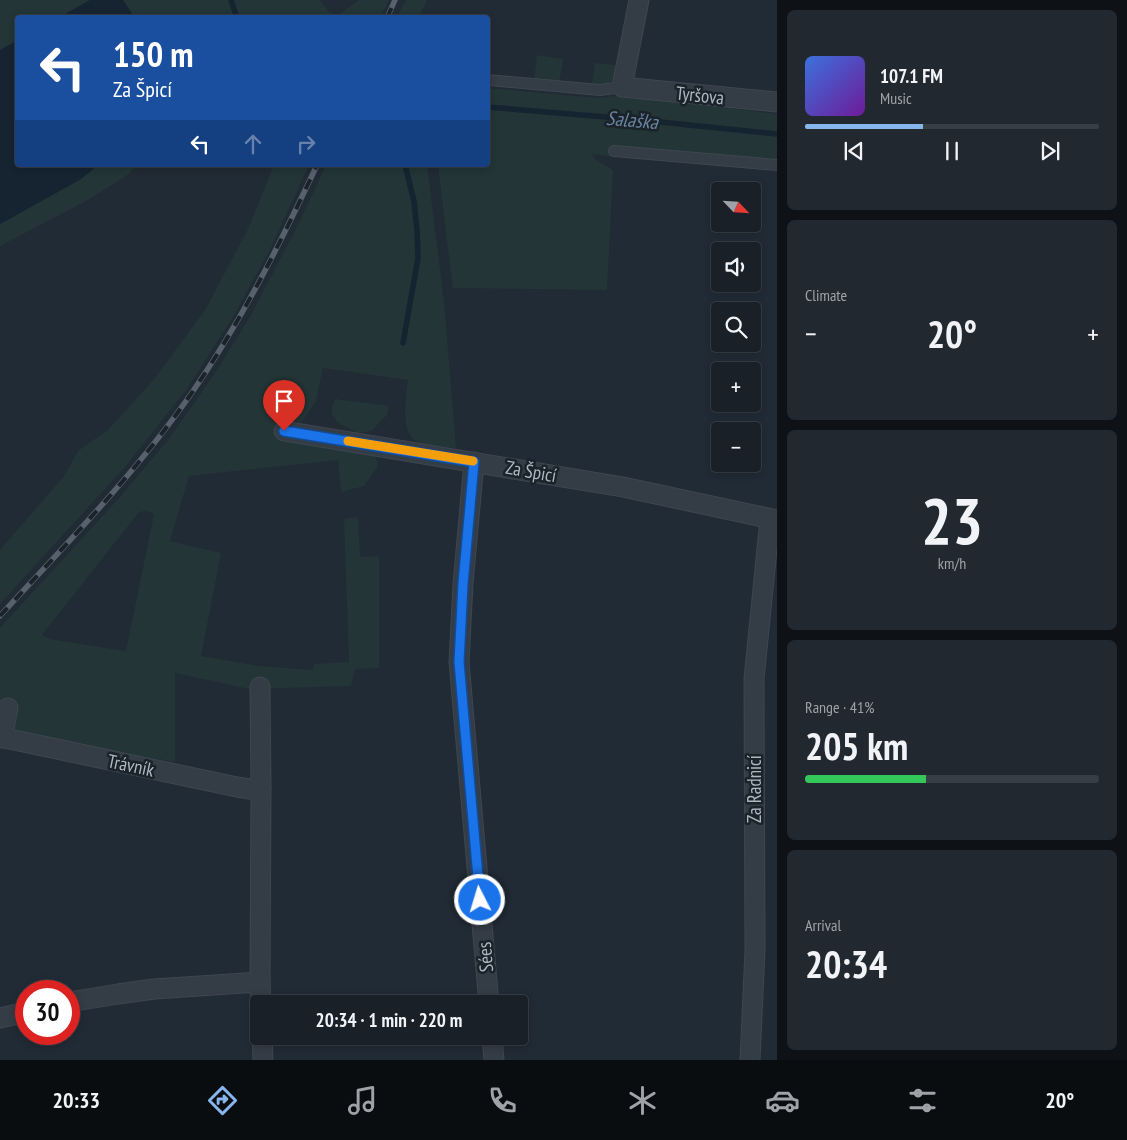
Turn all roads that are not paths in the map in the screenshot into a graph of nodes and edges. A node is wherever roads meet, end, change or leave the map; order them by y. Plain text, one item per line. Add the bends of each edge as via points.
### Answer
1 (639, 0) edge
2 (490, 80) edge
3 (622, 87) junction
4 (777, 102) edge
5 (614, 151) dead end
6 (777, 165) edge
7 (284, 431) dead end
8 (474, 462) junction
9 (774, 519) edge
10 (260, 687) dead end
11 (8, 708) dead end
12 (1, 737) edge
13 (261, 788) junction
14 (260, 982) junction
15 (261, 995) edge
16 (488, 995) edge
17 (80, 1000) edge
18 (15, 1015) edge
19 (0, 1018) edge
20 (262, 1045) edge
21 (493, 1045) edge
22 (263, 1060) edge
23 (494, 1060) edge
24 (750, 1060) edge

1 - 3 street
2 - 3 lane via 600,90
3 - 4 street, Tyršova
5 - 6 lane
7 - 8 street, Za Špicí
8 - 9 street, Za Špicí via 623,487
8 - 16 street, Sées via 459,662
9 - 24 street, Za Radnicí via 754,679 755,950
10 - 13 street
11 - 12 street, Trávník
12 - 13 street, Trávník via 237,787
13 - 14 street
14 - 15 street
14 - 17 street via 154,990
18 - 19 street
20 - 22 street
21 - 23 street

